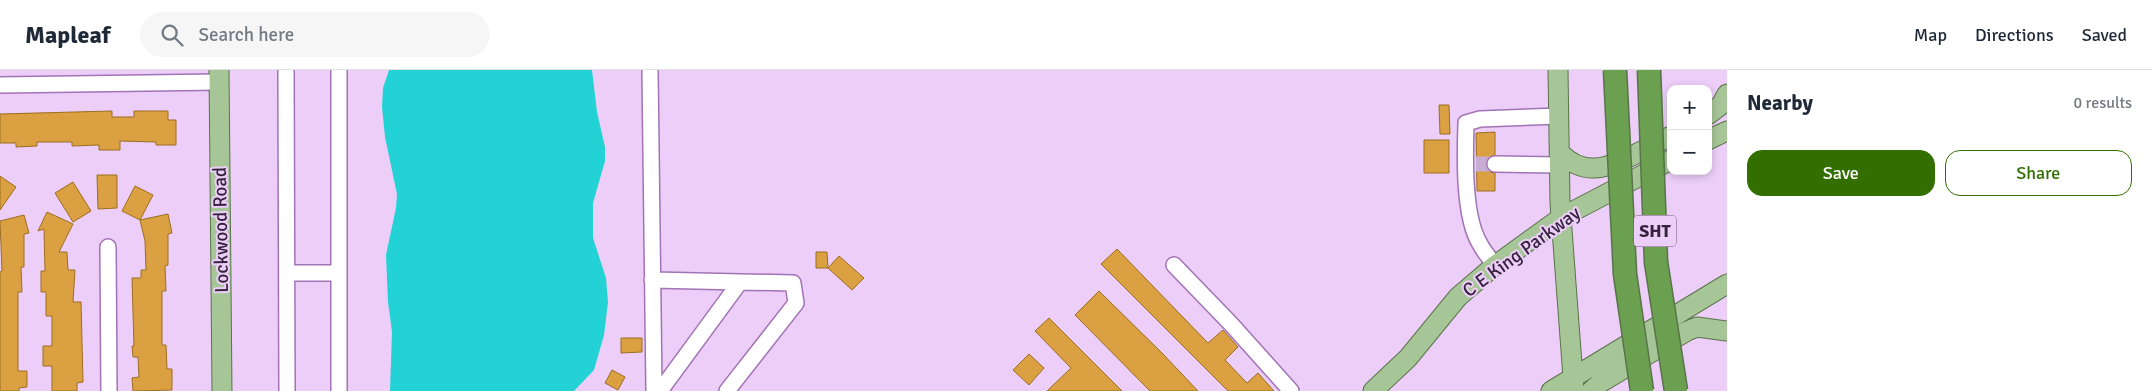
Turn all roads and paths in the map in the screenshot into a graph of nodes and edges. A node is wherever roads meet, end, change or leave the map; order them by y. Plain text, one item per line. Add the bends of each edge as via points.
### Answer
1 (286, 70) edge
2 (339, 70) edge
3 (650, 70) edge
4 (1558, 70) edge
5 (1615, 70) edge
6 (1649, 70) edge
7 (219, 76) edge
8 (114, 77) edge
9 (0, 85) edge
10 (1727, 94) edge
11 (1712, 111) edge
12 (1559, 116) junction
13 (1727, 131) edge
14 (1667, 138) edge
15 (1712, 138) edge
16 (1560, 159) junction
17 (1667, 162) edge
18 (1495, 164) tunnel mouth
19 (1562, 217) junction
20 (108, 247) dead end
21 (1174, 265) dead end
22 (1496, 266) junction
23 (287, 272) junction
24 (339, 273) junction
25 (652, 280) junction
26 (740, 282) junction
27 (1727, 284) edge
28 (1727, 331) edge
29 (1574, 384) edge
30 (109, 391) edge
31 (222, 391) edge
32 (287, 391) edge
33 (339, 391) edge
34 (654, 391) edge
35 (660, 391) edge
36 (727, 391) edge
37 (1291, 391) edge
38 (1373, 391) edge
39 (1551, 391) edge
40 (1591, 391) edge
41 (1642, 391) edge
42 (1676, 391) edge

1 - 23 street
2 - 24 street
3 - 25 street
4 - 12 main road
5 - 41 highway, SHT, bridge via 1625,274
6 - 42 highway, SHT, bridge via 1656,262
7 - 8 street
7 - 31 main road, Lockwood Road
8 - 9 street
10 - 11 main road via 1721,105
12 - 16 main road
12 - 22 street via 1480,119 1466,123 1471,164 1470,219 1479,243
13 - 15 main road
14 - 16 main road via 1609,165 1595,168
16 - 18 street
16 - 19 main road
17 - 19 main road, C E King Parkway
19 - 22 main road, C E King Parkway
19 - 29 main road
20 - 30 street
21 - 37 street
22 - 38 main road, C E King Parkway via 1458,297 1408,358
23 - 24 street
23 - 32 street
24 - 33 street
25 - 26 street
25 - 34 street
26 - 35 street
26 - 36 street via 793,283 796,303
27 - 29 main road
28 - 40 main road via 1697,327 1687,331
29 - 39 main road

